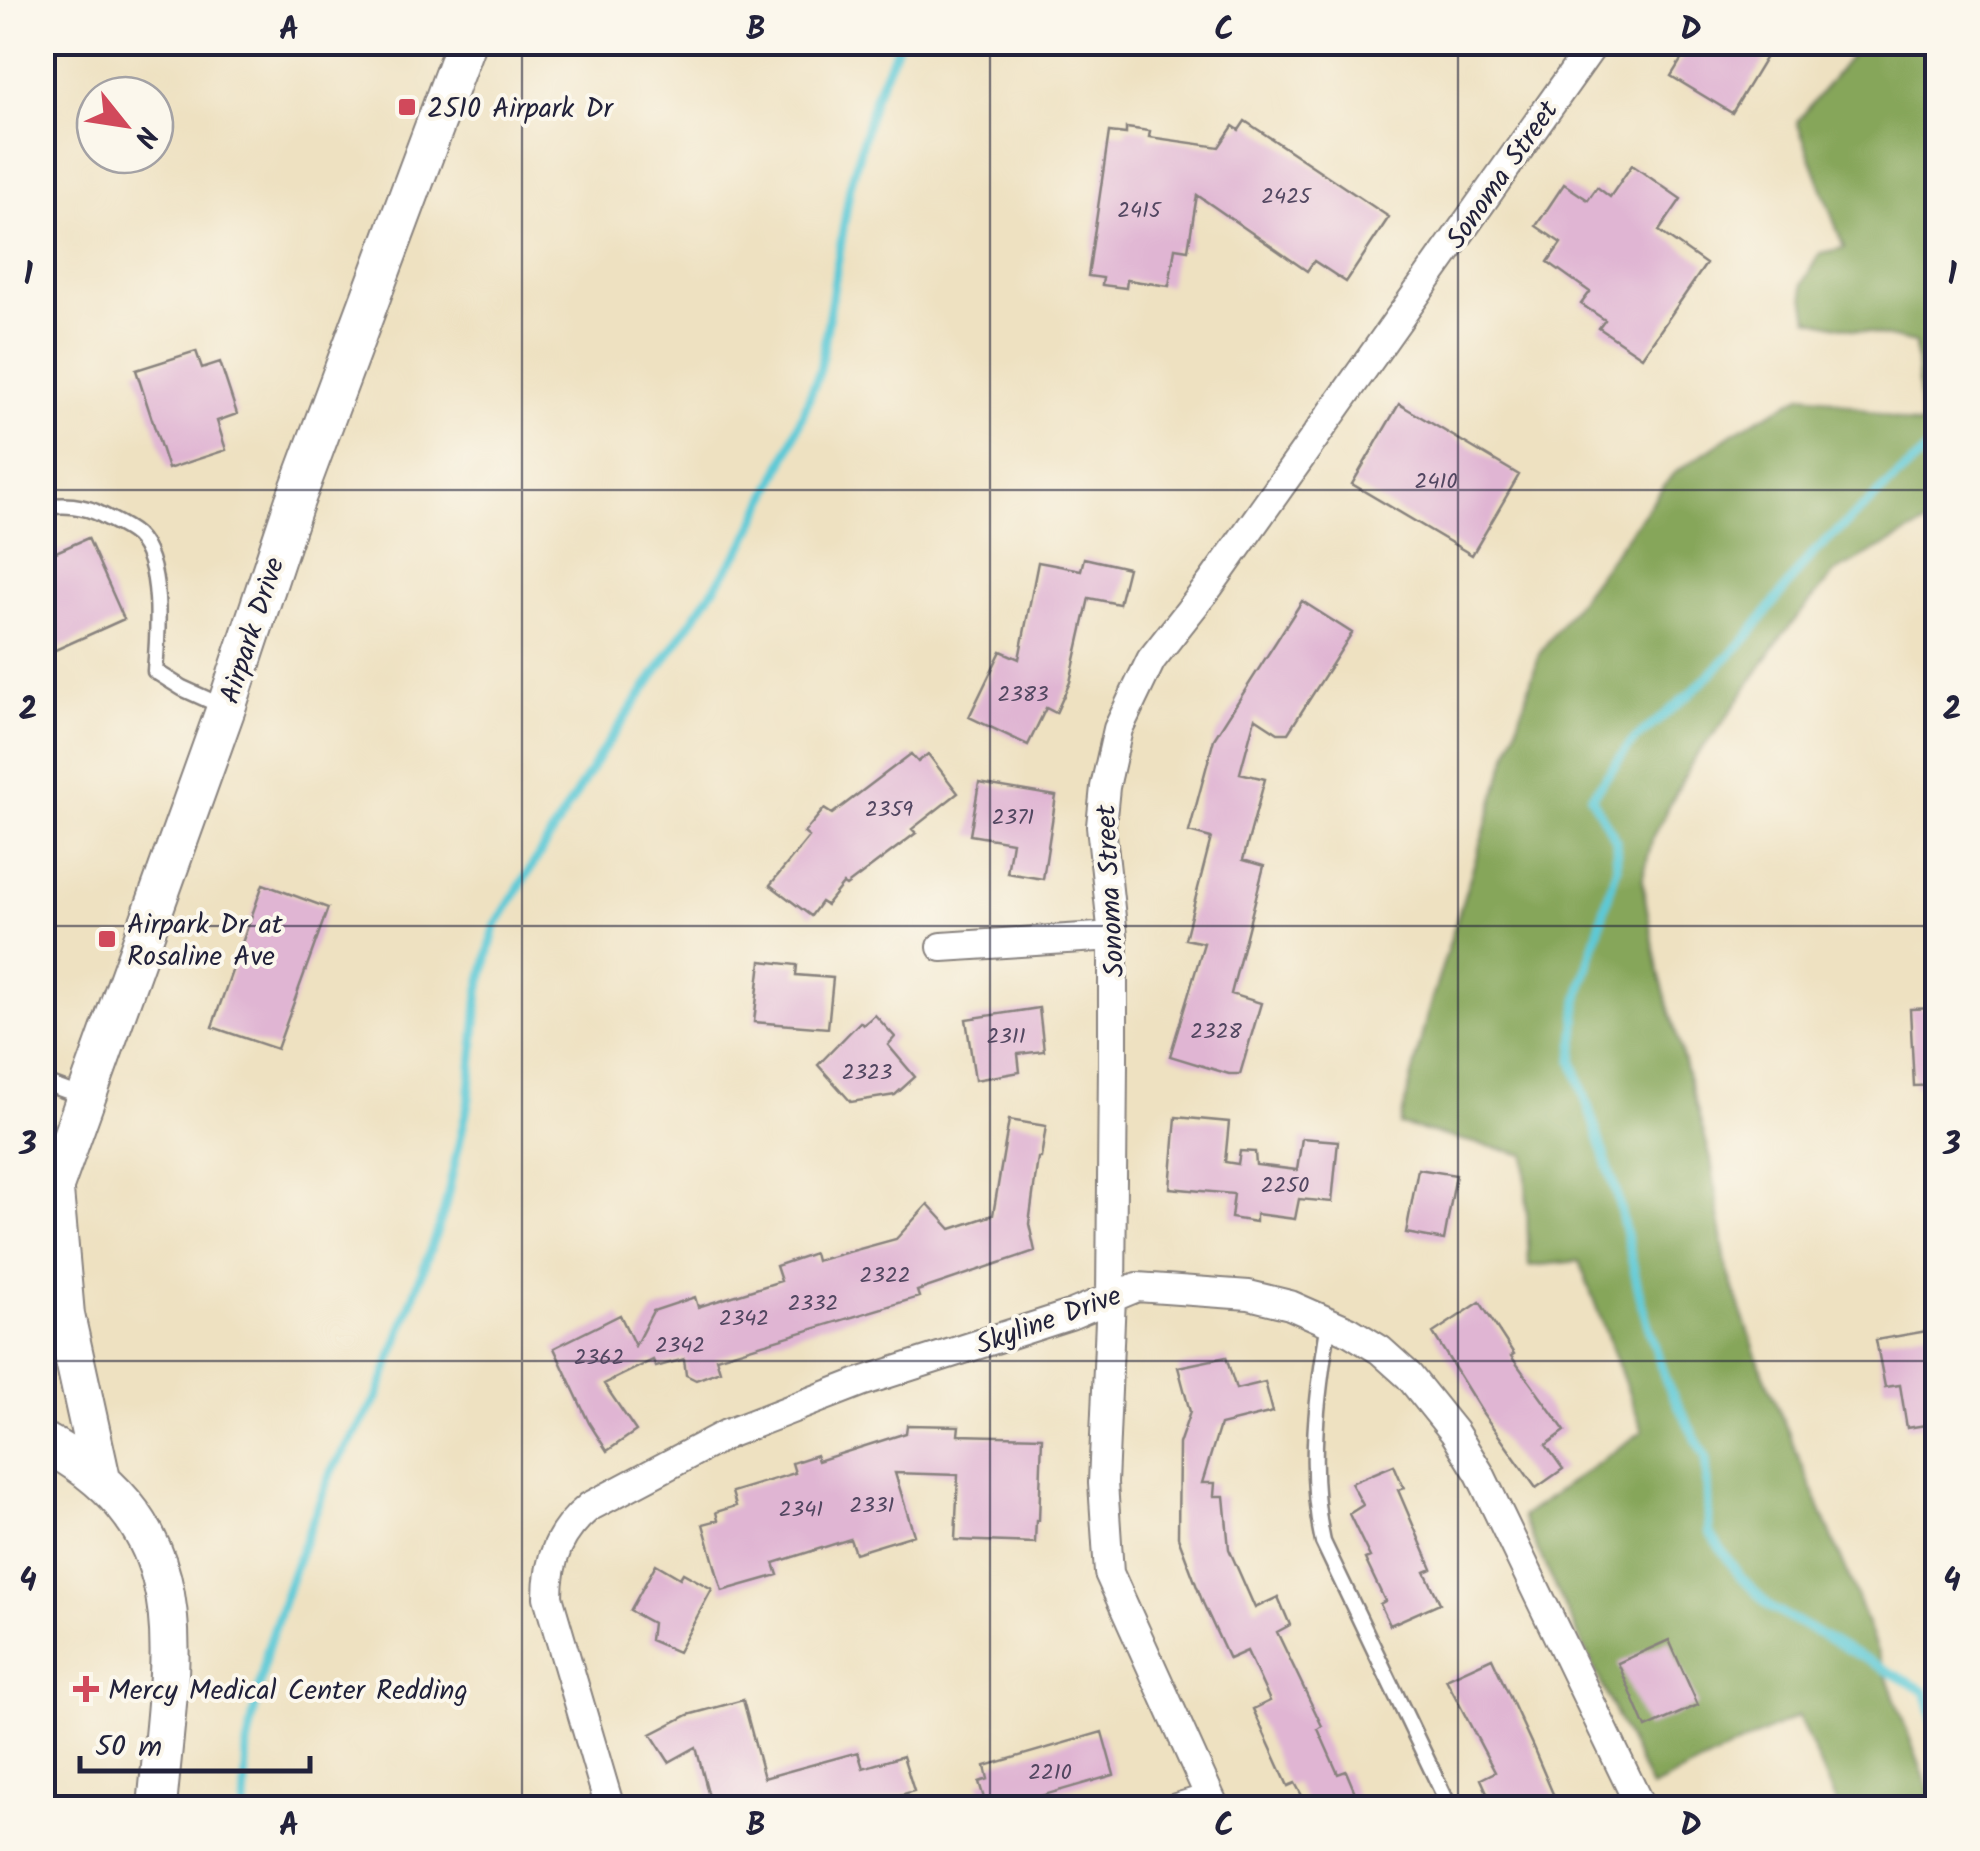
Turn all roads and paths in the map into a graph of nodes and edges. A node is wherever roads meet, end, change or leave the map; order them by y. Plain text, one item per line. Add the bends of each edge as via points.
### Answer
1 (466, 42) edge
2 (1595, 42) edge
3 (42, 508) edge
4 (226, 708) junction
5 (1113, 936) junction
6 (942, 947) dead end
7 (42, 1082) edge
8 (87, 1098) junction
9 (48, 1205) edge
10 (1111, 1298) junction
11 (1329, 1322) junction
12 (42, 1441) edge
13 (101, 1479) junction
14 (1212, 1804) edge
15 (157, 1808) edge
16 (610, 1808) edge
17 (1176, 1808) edge
18 (1450, 1808) edge
19 (1642, 1808) edge

1 - 4 street, Airpark Drive
2 - 5 street, Sonoma Street via 1151,660 1118,730 1105,786 1101,826
3 - 4 lane via 91,509 137,536 150,564 159,620 155,671
4 - 8 street, Airpark Drive
5 - 6 street
5 - 10 street, Sonoma Street
7 - 8 lane
8 - 9 street, Airpark Drive
9 - 13 street
10 - 11 street, Skyline Drive via 1137,1287 1230,1292
10 - 14 street, Sonoma Street via 1103,1484 1109,1573
10 - 16 street, Skyline Drive via 727,1434 589,1506 566,1528 552,1561 548,1597
11 - 18 lane via 1316,1401 1316,1508 1323,1542
11 - 19 street, Skyline Drive via 1400,1366 1454,1432 1504,1520
12 - 13 street
13 - 15 street via 146,1537 169,1604
14 - 17 street

